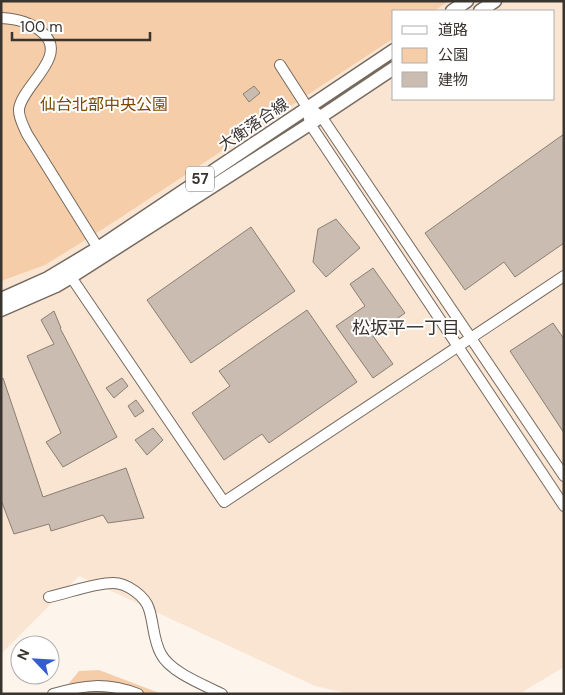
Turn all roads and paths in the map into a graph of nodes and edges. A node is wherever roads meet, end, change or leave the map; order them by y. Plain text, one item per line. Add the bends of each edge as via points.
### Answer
1 (467, 1) edge
2 (495, 1) edge
3 (454, 10) edge
4 (482, 10) edge
5 (1, 18) edge
6 (392, 51) edge
7 (280, 65) dead end
8 (392, 69) edge
9 (307, 107) junction
10 (321, 116) junction
11 (310, 124) junction
12 (98, 248) junction
13 (564, 276) edge
14 (72, 277) junction
15 (1, 299) edge
16 (1, 310) edge
17 (470, 338) junction
18 (458, 346) junction
19 (564, 476) edge
20 (564, 506) edge
21 (49, 597) dead end
22 (53, 694) edge
23 (138, 694) edge
24 (222, 694) edge

1 - 3 main road
2 - 4 main road
5 - 12 street via 27,22 46,36 51,44 47,64 18,110 27,134
6 - 9 main road, 大衡落合線 / 57
7 - 9 street
8 - 10 main road, 大衡落合線 / 57
9 - 10 street
9 - 11 street
9 - 12 main road, 大衡落合線 / 57
10 - 11 main road, 大衡落合線 / 57
10 - 17 street
11 - 14 main road, 大衡落合線 / 57
11 - 18 street
12 - 15 main road, 大衡落合線 / 57 via 48,278
13 - 17 street
14 - 16 main road, 大衡落合線 / 57
14 - 18 street via 224,502
17 - 18 street
17 - 19 street
18 - 20 street
21 - 24 street via 114,583 130,588 149,608 161,655 183,674
22 - 23 street via 101,684

